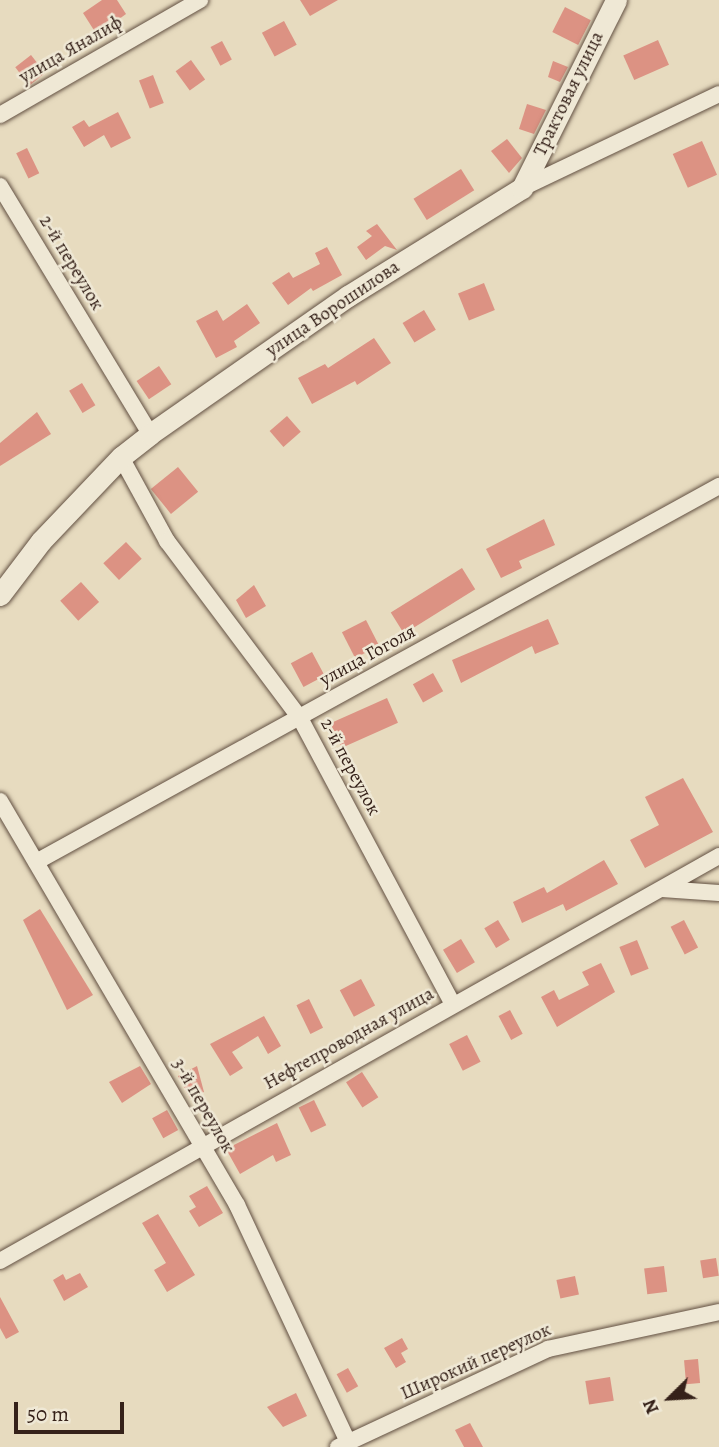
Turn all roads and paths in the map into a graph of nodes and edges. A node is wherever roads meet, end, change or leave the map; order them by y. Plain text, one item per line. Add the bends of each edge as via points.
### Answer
1 (200, 0) edge
2 (616, 0) edge
3 (719, 94) edge
4 (0, 116) edge
5 (0, 186) edge
6 (522, 188) junction
7 (150, 434) junction
8 (121, 457) junction
9 (719, 486) edge
10 (0, 595) edge
11 (300, 718) junction
12 (0, 801) edge
13 (719, 856) edge
14 (37, 862) junction
15 (661, 889) junction
16 (719, 893) edge
17 (453, 1005) junction
18 (201, 1146) junction
19 (0, 1261) edge
20 (719, 1312) edge
21 (343, 1445) edge

1 - 4 street, улица Яналиф
2 - 6 street, Трактовая улица
3 - 6 street, улица Ворошилова
5 - 7 street, 2-й переулок
6 - 7 street, улица Ворошилова via 348,296
7 - 8 street, улица Ворошилова
8 - 10 street, улица Ворошилова via 41,541
8 - 11 street, 2-й переулок via 167,541
9 - 11 street, улица Гоголя
11 - 14 street, улица Гоголя
11 - 17 street, 2-й переулок
12 - 14 street, 3-й переулок
13 - 15 street, Нефтепроводная улица
14 - 18 street, 3-й переулок
15 - 16 street
15 - 17 street, Нефтепроводная улица
17 - 18 street, Нефтепроводная улица
18 - 19 street, Нефтепроводная улица
18 - 21 street, 3-й переулок via 278,1286
20 - 21 street, Широкий переулок via 548,1349

